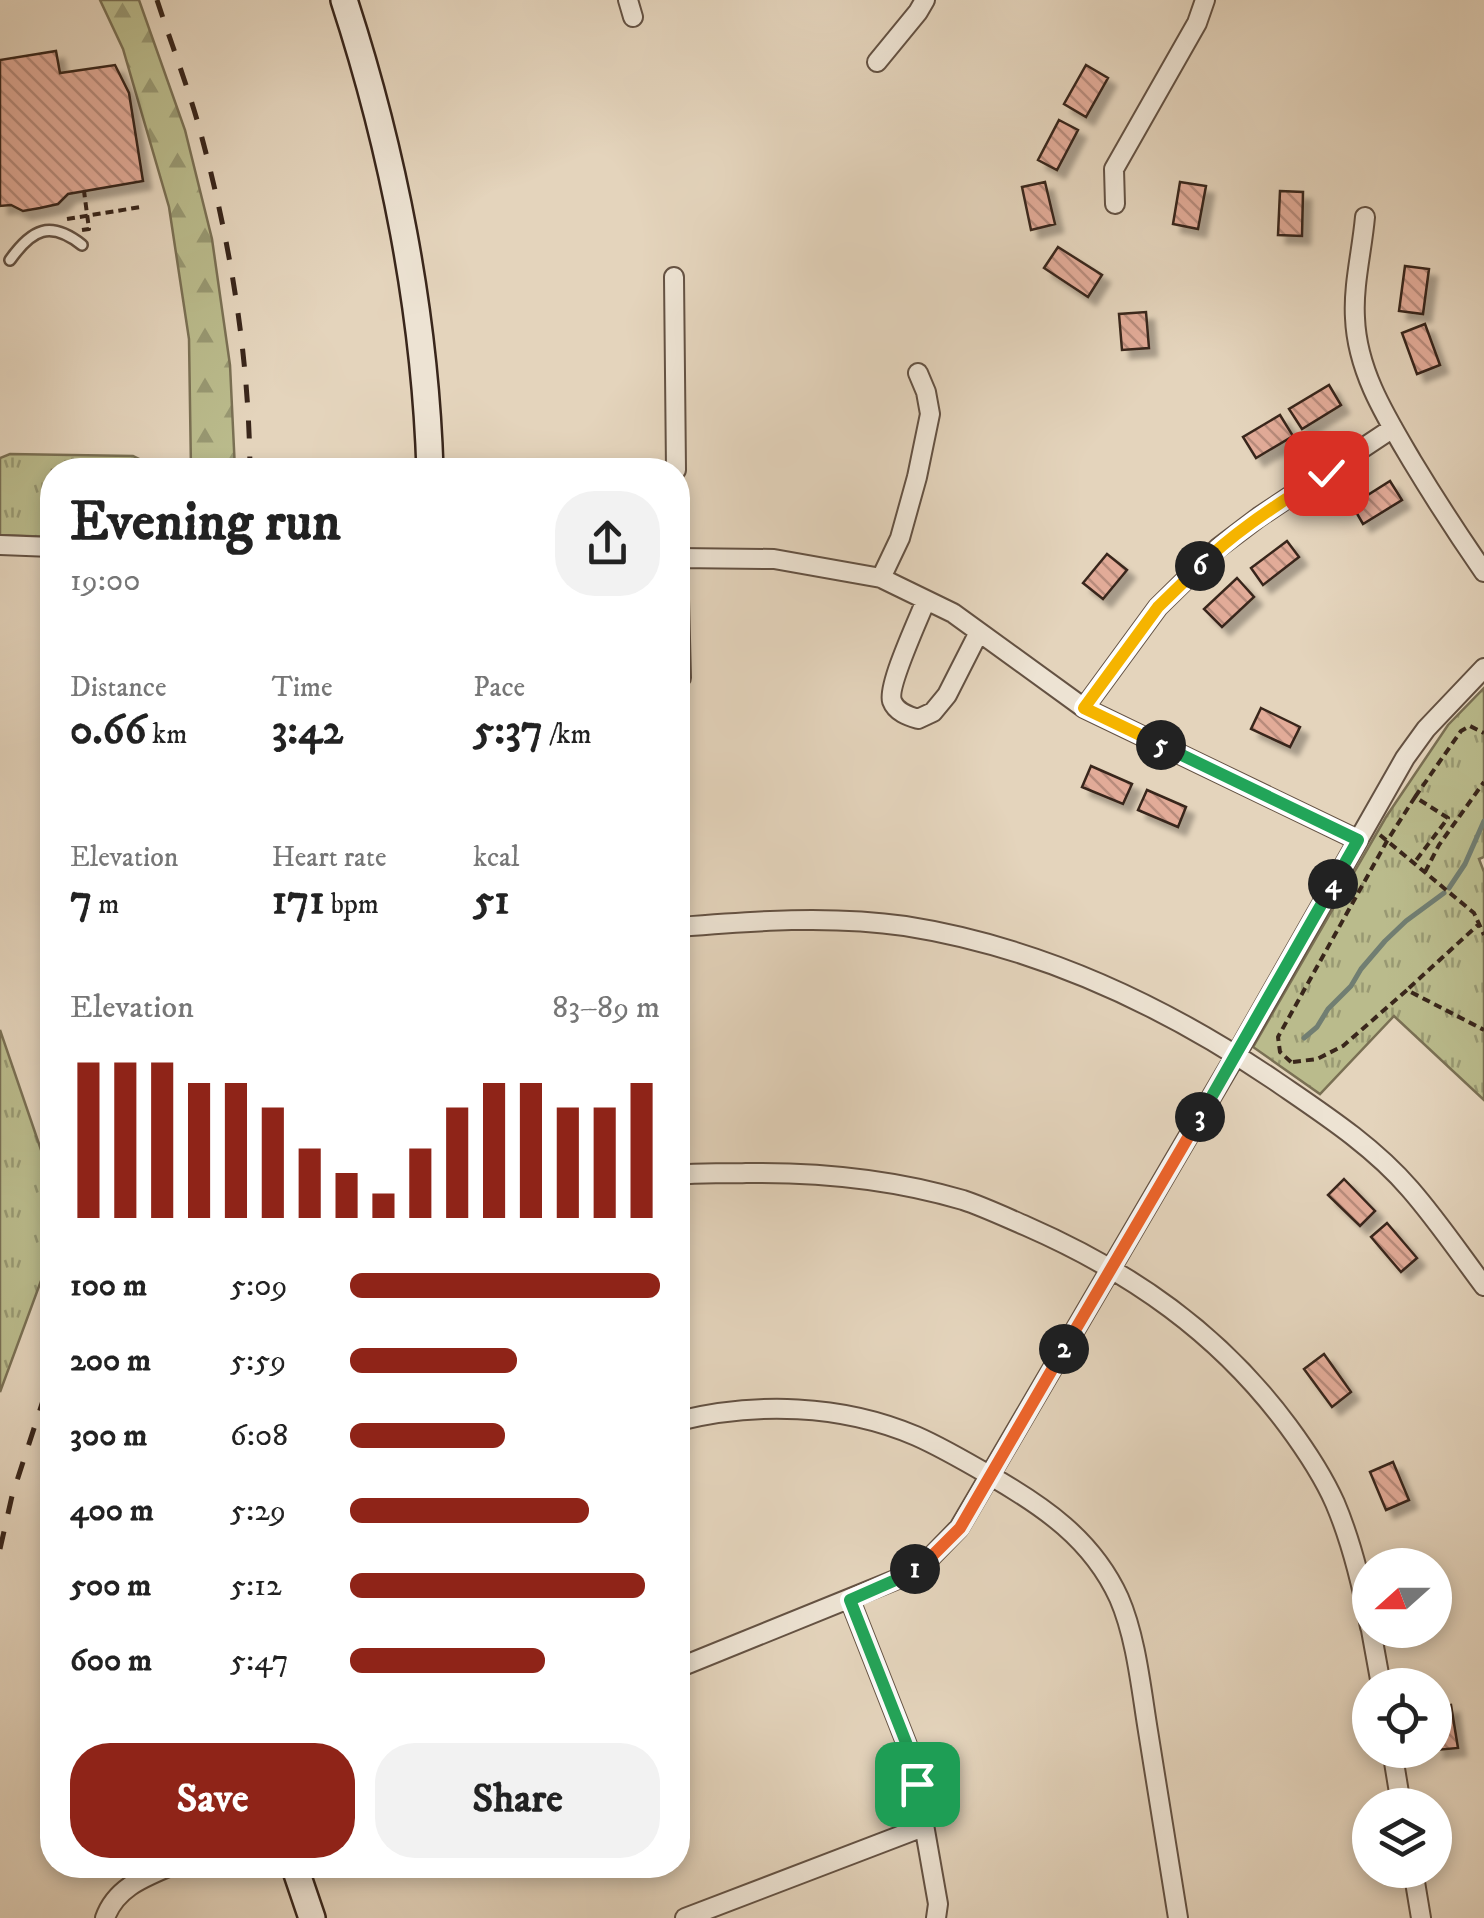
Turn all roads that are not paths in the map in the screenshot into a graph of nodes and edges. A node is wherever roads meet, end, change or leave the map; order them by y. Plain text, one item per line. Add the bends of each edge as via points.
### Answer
1 (344, 0) edge
2 (925, 0) edge
3 (1205, 0) edge
4 (877, 62) dead end
5 (1115, 204) dead end
6 (1365, 218) dead end
7 (82, 245) dead end
8 (10, 260) dead end
9 (674, 277) dead end
10 (918, 373) dead end
11 (1393, 428) junction
12 (429, 458) edge
13 (676, 458) edge
14 (0, 545) edge
15 (40, 547) edge
16 (690, 559) edge
17 (1484, 572) edge
18 (880, 578) junction
19 (926, 600) junction
20 (978, 632) junction
21 (1484, 668) edge
22 (1084, 708) junction
23 (1358, 840) junction
24 (690, 926) edge
25 (1236, 1055) junction
26 (690, 1175) edge
27 (1112, 1268) junction
28 (1484, 1286) edge
29 (690, 1418) edge
30 (990, 1476) junction
31 (1352, 1553) edge
32 (850, 1600) junction
33 (690, 1663) edge
34 (922, 1826) junction
35 (143, 1878) edge
36 (298, 1878) edge
37 (1416, 1888) edge
38 (109, 1910) edge
39 (312, 1918) edge
40 (685, 1918) edge
41 (936, 1918) edge
42 (1178, 1918) edge
43 (1421, 1918) edge

1 - 12 main road via 383,135 408,260
2 - 4 street
3 - 5 street via 1114,170
6 - 11 street via 1356,332 1366,374
7 - 8 lane via 46,230 31,235
9 - 13 street
10 - 18 street via 930,414 900,538
11 - 17 street
11 - 22 street via 1218,548 1158,607
14 - 15 street
16 - 18 street via 774,559
18 - 19 street
19 - 20 street
19 - 20 street via 892,685 892,701 902,714 918,720 934,712
20 - 22 street
21 - 23 street via 1415,743
22 - 23 street
23 - 25 street
24 - 25 street via 769,919 905,926 1048,962 1145,1003
25 - 27 street
25 - 28 street via 1360,1142 1409,1188
26 - 27 street via 854,1177 908,1186 966,1201
27 - 30 street
27 - 31 street via 1175,1310 1268,1399 1305,1448
29 - 30 street via 748,1409 814,1410 914,1435
30 - 32 street via 960,1528 928,1560
30 - 42 street via 1058,1519 1098,1562 1119,1599 1136,1655
32 - 33 street
32 - 34 street via 907,1745
34 - 40 street
34 - 41 street
35 - 38 street
36 - 39 main road
37 - 43 street

